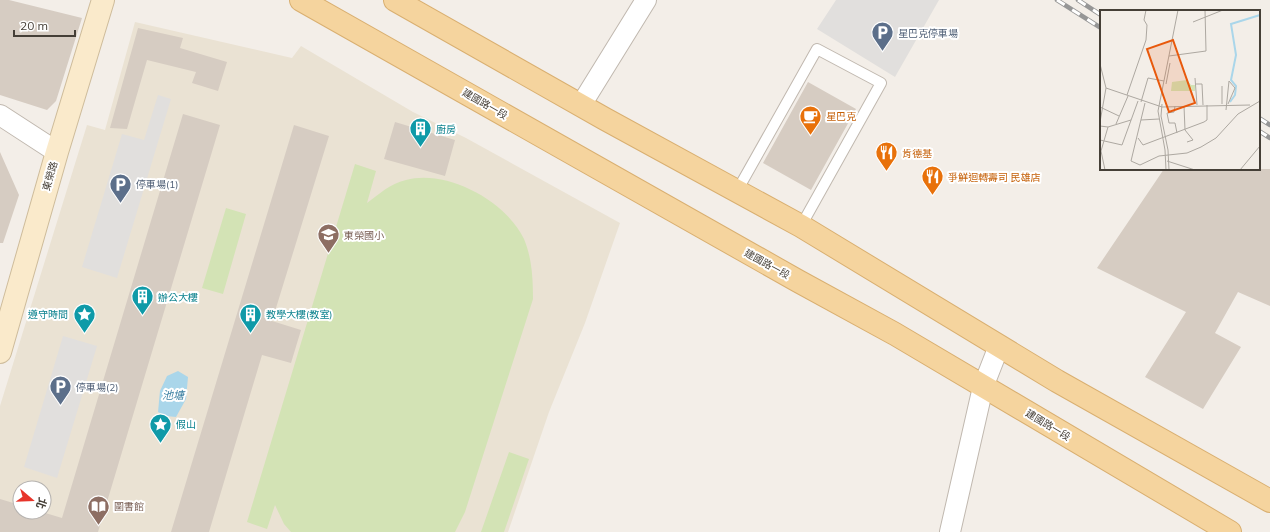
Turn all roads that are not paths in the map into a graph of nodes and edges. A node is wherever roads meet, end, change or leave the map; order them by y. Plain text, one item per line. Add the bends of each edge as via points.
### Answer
1 (103, 0) edge
2 (301, 0) edge
3 (395, 0) edge
4 (646, 0) edge
5 (581, 105) junction
6 (0, 115) edge
7 (57, 152) junction
8 (737, 191) junction
9 (801, 226) junction
10 (6, 311) edge
11 (1000, 346) junction
12 (0, 352) edge
13 (983, 387) junction
14 (1270, 501) edge
15 (950, 532) edge
16 (1230, 532) edge

1 - 7 street, 東榮路
2 - 13 main road, 建國路一段 via 895,334
3 - 5 main road
4 - 5 street
5 - 8 main road
6 - 7 street
7 - 10 street, 東榮路
8 - 9 main road
8 - 9 lane via 817,49 881,83
9 - 11 main road
10 - 12 street, 東榮路
11 - 13 street
11 - 14 main road
13 - 15 street
13 - 16 main road, 建國路一段

